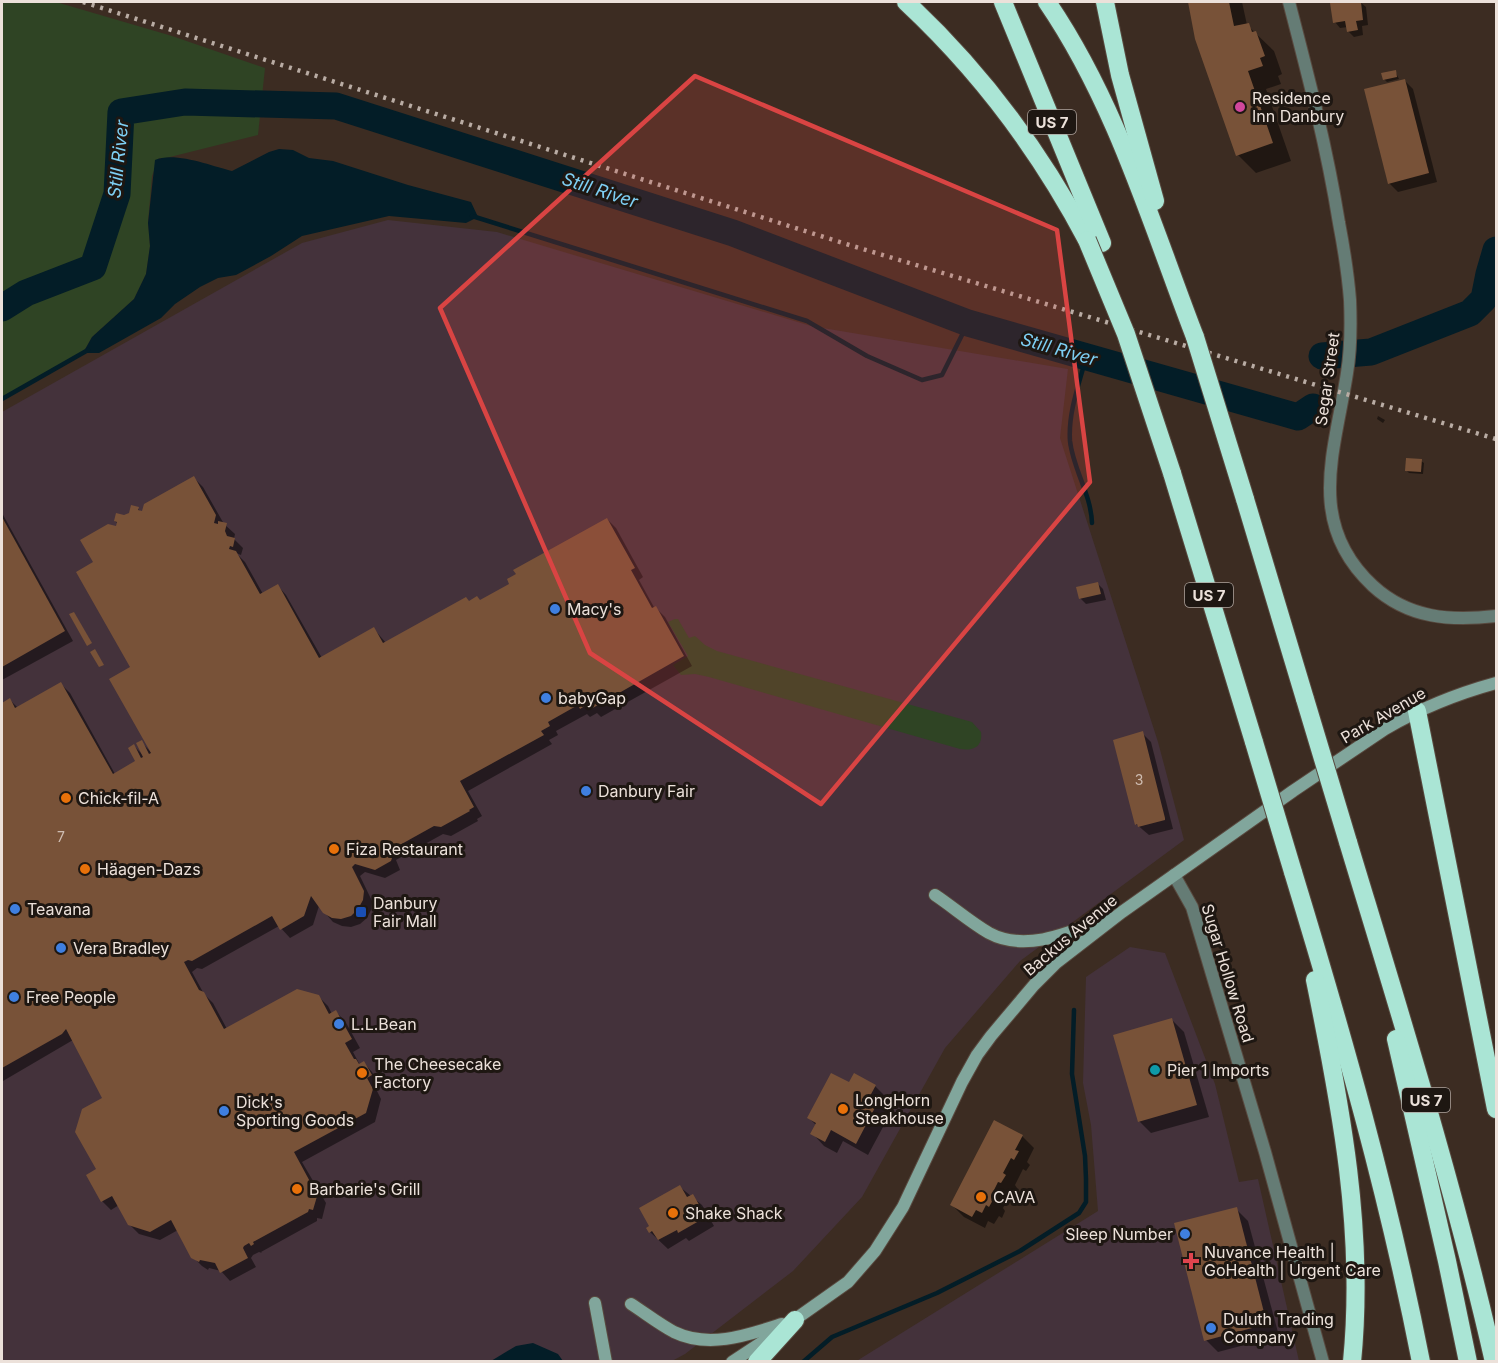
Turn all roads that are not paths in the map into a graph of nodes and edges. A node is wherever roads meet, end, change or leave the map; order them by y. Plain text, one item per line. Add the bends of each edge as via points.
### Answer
1 (906, 2) edge
2 (1003, 2) edge
3 (1047, 2) edge
4 (1106, 2) edge
5 (1289, 2) edge
6 (1094, 242) junction
7 (1166, 252) junction
8 (1497, 616) edge
9 (1497, 683) edge
10 (1417, 711) junction
11 (1293, 791) joint
12 (1348, 842) junction
13 (1293, 872) junction
14 (1174, 875) junction
15 (935, 895) dead end
16 (1122, 912) junction
17 (1497, 1109) edge
18 (595, 1303) dead end
19 (631, 1304) dead end
20 (795, 1320) junction
21 (606, 1362) edge
22 (732, 1362) edge
23 (758, 1362) edge
24 (1323, 1362) edge
25 (1352, 1362) edge
26 (1421, 1362) edge
27 (1468, 1362) edge
28 (1494, 1362) edge

1 - 6 highway via 992,93
2 - 6 highway, US 7
3 - 7 highway via 1072,39 1104,100
4 - 7 highway via 1120,75
5 - 8 street, Segar Street via 1322,134 1348,286 1348,369 1330,465 1331,512 1337,534 1362,576 1401,606 1421,615 1467,619
6 - 13 highway, US 7, bridge via 1172,473
7 - 12 highway, US 7, bridge via 1196,337
9 - 10 main road, Park Avenue
10 - 11 main road, Park Avenue
10 - 17 highway
11 - 14 main road, Backus Avenue
12 - 27 highway
12 - 28 highway, US 7 via 1443,1159
13 - 25 highway via 1346,1147 1357,1300
13 - 26 highway, US 7 via 1377,1161
14 - 16 main road, Backus Avenue
14 - 24 street, Sugar Hollow Road via 1192,907
15 - 16 main road via 989,933 1014,940 1030,941 1067,933
16 - 20 main road, Backus Avenue via 1056,963 991,1036 962,1082 903,1207 875,1251 848,1282
18 - 21 main road
19 - 20 main road via 675,1333 707,1340 745,1336
20 - 22 main road, Backus Avenue
20 - 23 highway

